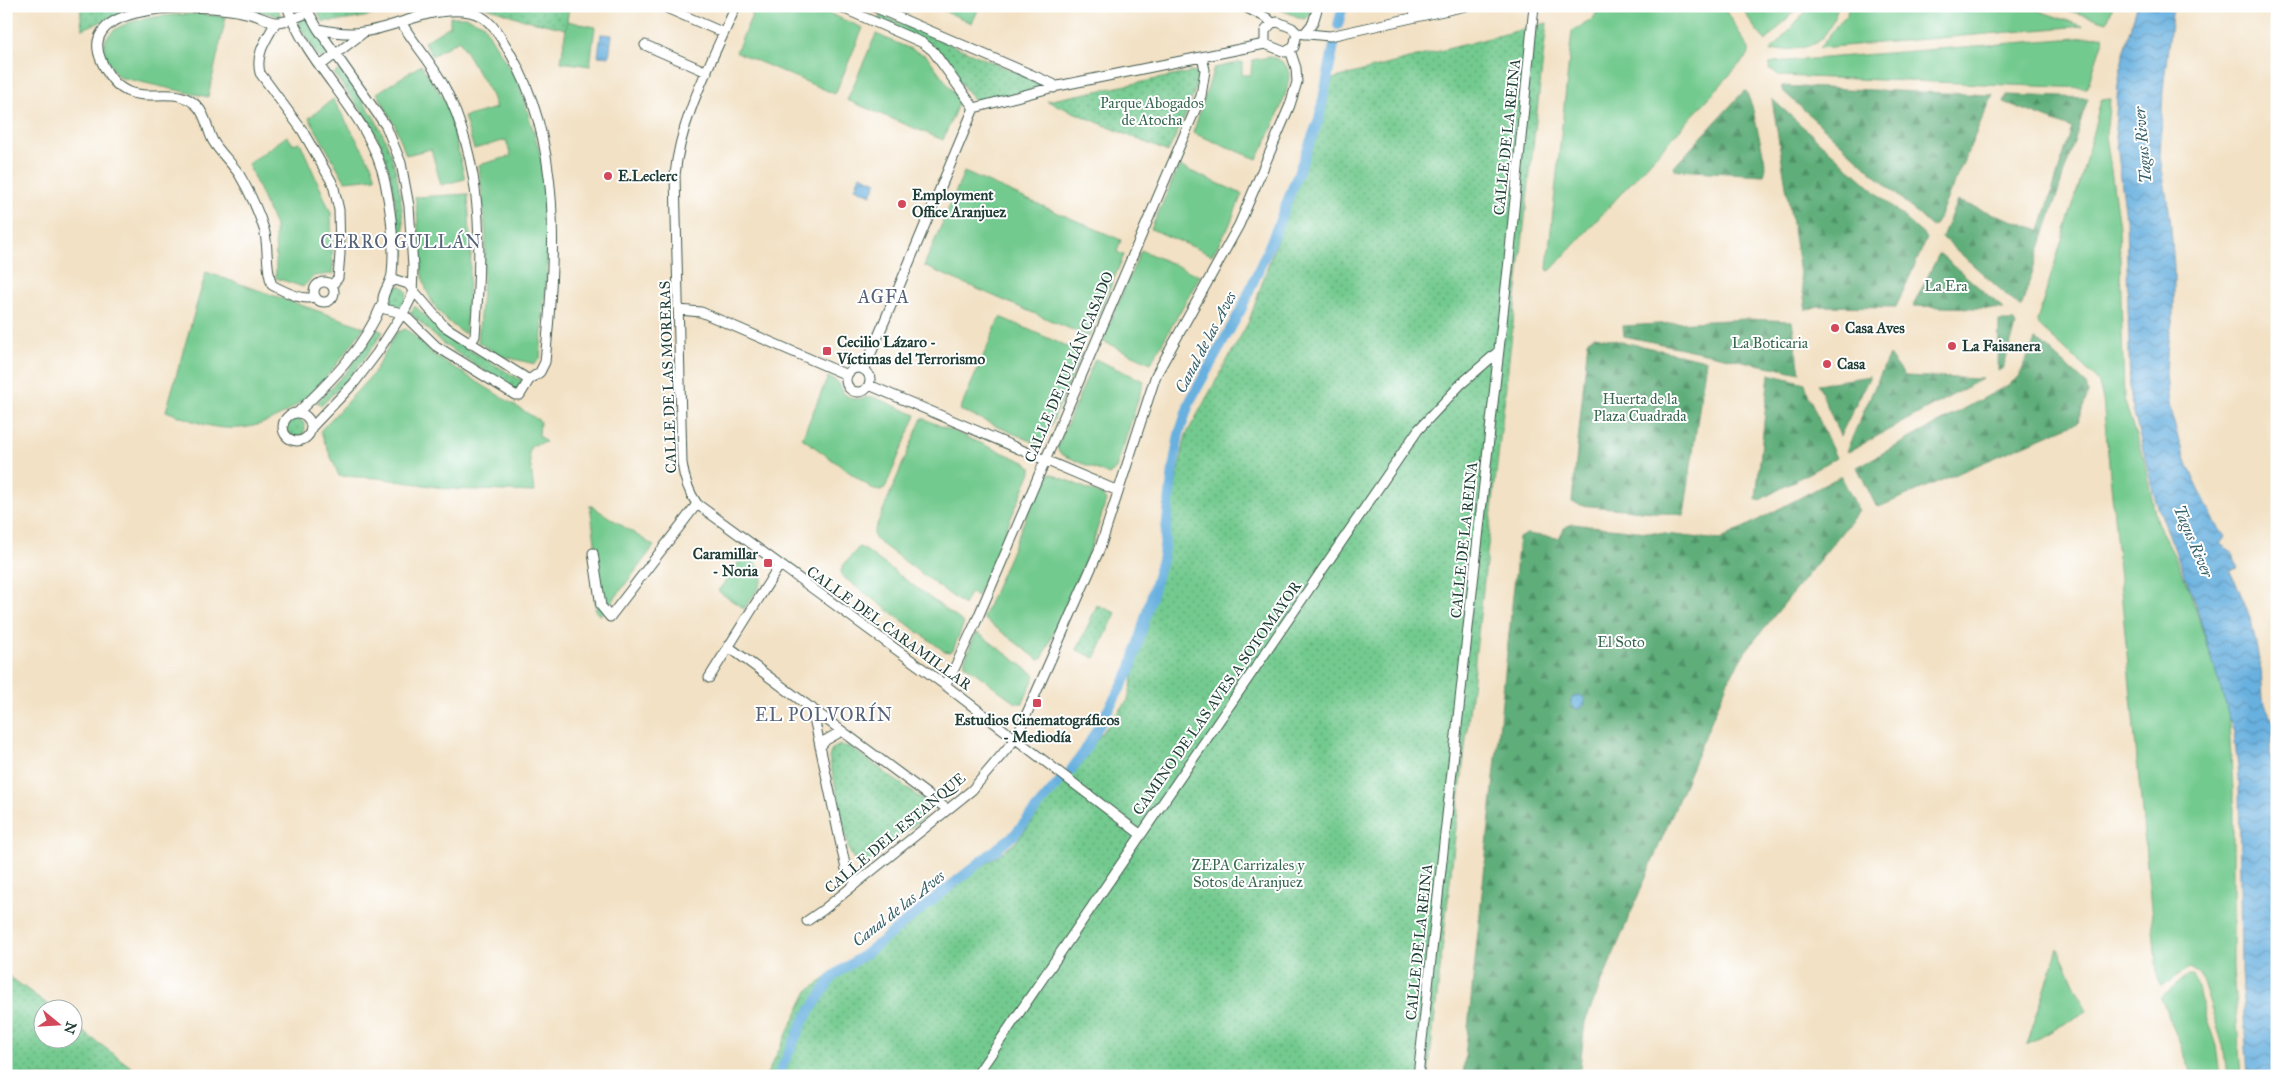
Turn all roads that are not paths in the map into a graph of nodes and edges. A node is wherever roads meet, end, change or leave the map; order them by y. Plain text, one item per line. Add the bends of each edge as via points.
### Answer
1 (287, 6) edge
2 (662, 6) edge
3 (736, 6) edge
4 (838, 6) edge
5 (872, 6) edge
6 (1243, 6) edge
7 (1318, 6) edge
8 (1416, 6) edge
9 (1466, 6) edge
10 (1534, 6) edge
11 (135, 9) edge
12 (307, 9) edge
13 (1414, 17) junction
14 (291, 19) junction
15 (276, 22) junction
16 (401, 22) junction
17 (1272, 23) junction
18 (318, 29) junction
19 (363, 32) junction
20 (724, 33) junction
21 (1300, 33) junction
22 (1265, 44) junction
23 (645, 45) dead end
24 (1290, 50) junction
25 (336, 54) junction
26 (1202, 57) junction
27 (320, 66) junction
28 (708, 72) junction
29 (1054, 88) junction
30 (974, 108) junction
31 (390, 282) junction
32 (332, 285) junction
33 (412, 290) junction
34 (314, 296) junction
35 (382, 304) junction
36 (679, 310) junction
37 (402, 312) junction
38 (470, 344) junction
39 (1499, 351) junction
40 (864, 370) junction
41 (847, 375) junction
42 (529, 380) junction
43 (869, 385) junction
44 (297, 414) junction
45 (311, 428) junction
46 (1044, 459) junction
47 (1118, 491) junction
48 (696, 504) junction
49 (594, 553) dead end
50 (779, 566) junction
51 (729, 647) junction
52 (709, 678) dead end
53 (945, 685) junction
54 (812, 708) junction
55 (842, 731) junction
56 (1016, 738) junction
57 (820, 747) junction
58 (947, 809) junction
59 (1140, 834) junction
60 (856, 882) junction
61 (807, 921) dead end
62 (976, 1076) edge
63 (1418, 1076) edge

1 - 14 street
2 - 20 street
3 - 20 street, CALLE DE LAS MORERAS
4 - 30 street via 923,43 933,51
5 - 29 street via 1053,84
6 - 17 street
7 - 21 street via 1313,23
8 - 13 street
9 - 13 street
10 - 39 street, CALLE DE LA REINA
11 - 15 street via 221,9
11 - 34 street via 103,30 97,43 100,59 114,83 127,92 184,97 197,105 205,116 213,140 238,173 252,200 264,230 272,285 308,299
12 - 14 street
12 - 18 street
13 - 21 street via 1330,36
14 - 15 street
14 - 27 street
15 - 32 street via 257,63 333,184 339,210 340,254 338,278
16 - 19 street
16 - 38 street via 444,85 455,111 475,182 480,255 475,336
16 - 42 street via 438,13 469,12 481,16 500,36 525,81 547,156 553,242 545,362 540,372
17 - 21 street via 1278,22
17 - 22 street via 1265,31
18 - 19 street
18 - 25 street
19 - 25 street
20 - 28 street, CALLE DE LAS MORERAS
21 - 24 street
22 - 24 street via 1279,50
22 - 26 street
23 - 28 street
24 - 47 street, CALLE DEL ESTANQUE via 1297,82 1290,105 1239,225 1156,374
25 - 27 street
25 - 33 street via 386,126 401,163 409,206
26 - 29 street
26 - 46 street, CALLE DE JULIÁN CASADO via 1205,70 1201,96
27 - 31 street via 358,118 378,157 389,206
28 - 36 street, CALLE DE LAS MORERAS via 687,118 674,175
29 - 30 street
30 - 40 street
31 - 33 street via 403,281
31 - 35 street
32 - 34 street via 320,282 314,288
32 - 34 street via 334,294 328,302 319,301
33 - 37 street via 410,303
33 - 38 street via 444,326
35 - 37 street via 385,309
35 - 44 street via 374,324 340,371
36 - 41 street via 701,312
36 - 48 street, CALLE DE LAS MORERAS via 682,463 686,484
37 - 42 street via 436,346 515,396 520,395
37 - 45 street via 355,382
38 - 42 street
39 - 59 street, CAMINO DE LAS AVES A SOTOMAYOR via 1461,384 1418,430
39 - 63 street, CALLE DE LA REINA
40 - 41 street via 854,369
40 - 43 street via 870,376
41 - 43 street via 847,385 853,391 862,392
43 - 46 street
44 - 45 street via 306,416
44 - 45 street via 290,415 285,421 284,430 288,438 301,441 309,435
46 - 47 street
46 - 53 street, CALLE DE JULIÁN CASADO via 976,622
47 - 56 street, CALLE DEL ESTANQUE via 1100,548
48 - 49 street via 610,617 601,606
48 - 50 street, CALLE DEL CARAMILLAR
50 - 51 street
50 - 53 street, CALLE DEL CARAMILLAR
51 - 52 street
51 - 54 street
53 - 56 street, CALLE DEL CARAMILLAR
54 - 55 street
54 - 57 street
55 - 57 street
55 - 58 street
56 - 58 street, CALLE DEL ESTANQUE via 972,790
56 - 59 street, CALLE DEL CARAMILLAR
57 - 60 street via 846,869
58 - 60 street, CALLE DEL ESTANQUE
59 - 62 street, CAMINO DE LAS AVES A SOTOMAYOR
60 - 61 street, CALLE DEL ESTANQUE

